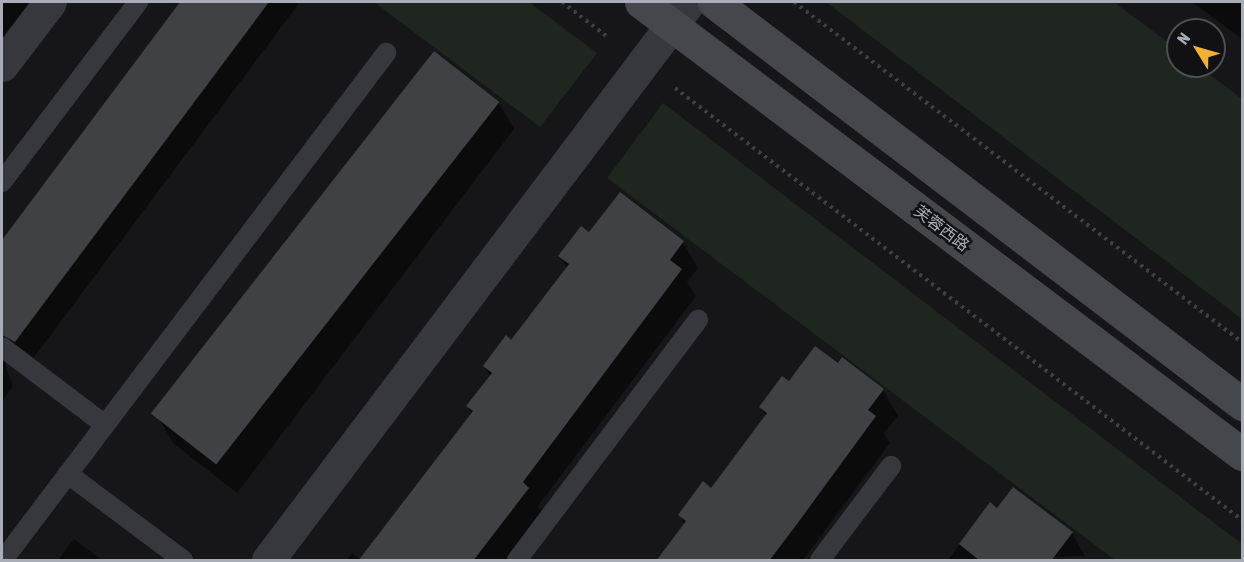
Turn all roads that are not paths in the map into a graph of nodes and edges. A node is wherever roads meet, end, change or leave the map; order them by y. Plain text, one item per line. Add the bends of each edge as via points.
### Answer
1 (50, 2) edge
2 (138, 2) edge
3 (641, 2) edge
4 (714, 2) edge
5 (681, 13) edge
6 (386, 53) dead end
7 (2, 65) edge
8 (2, 182) edge
9 (698, 321) dead end
10 (2, 347) edge
11 (1242, 404) edge
12 (105, 425) junction
13 (1242, 454) edge
14 (891, 466) dead end
15 (68, 474) junction
16 (3, 561) edge
17 (183, 561) edge
18 (268, 561) edge
19 (517, 561) edge
20 (820, 561) edge

1 - 7 street
2 - 8 lane
3 - 5 main road, 芙蓉西路
4 - 11 main road
5 - 13 main road, 芙蓉西路
5 - 18 street
6 - 12 lane
9 - 19 lane
10 - 12 lane
12 - 15 lane
14 - 20 lane
15 - 16 lane
15 - 17 lane

